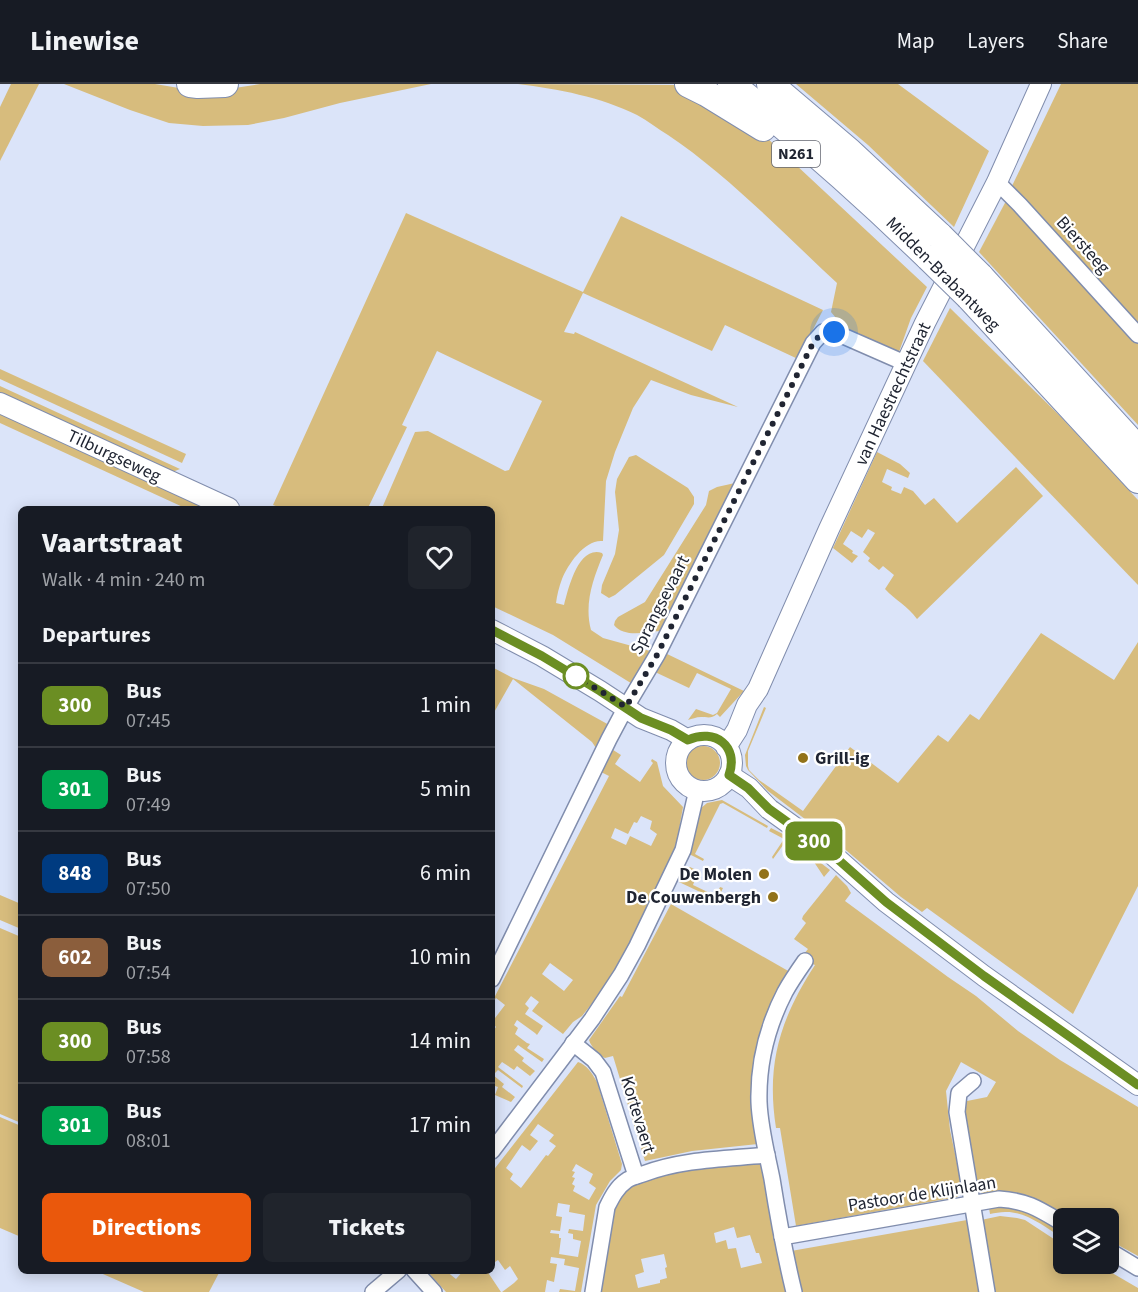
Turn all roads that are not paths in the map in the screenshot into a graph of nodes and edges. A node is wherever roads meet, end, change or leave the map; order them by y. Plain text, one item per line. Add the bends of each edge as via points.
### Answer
1 (190, 84) edge
2 (225, 84) edge
3 (688, 84) edge
4 (731, 84) edge
5 (771, 84) edge
6 (1041, 84) edge
7 (997, 182) junction
8 (901, 230) junction
9 (934, 247) junction
10 (975, 287) junction
11 (1138, 335) edge
12 (907, 364) junction
13 (0, 403) edge
14 (1138, 449) edge
15 (1138, 480) edge
16 (225, 506) edge
17 (495, 632) edge
18 (634, 713) junction
19 (721, 742) junction
20 (683, 746) junction
21 (725, 779) junction
22 (697, 790) junction
23 (805, 961) dead end
24 (495, 973) edge
25 (573, 1043) junction
26 (973, 1081) dead end
27 (1138, 1085) edge
28 (495, 1147) edge
29 (767, 1155) junction
30 (636, 1176) junction
31 (972, 1204) junction
32 (1053, 1217) edge
33 (782, 1237) junction
34 (1119, 1257) edge
35 (1138, 1268) edge
36 (394, 1274) edge
37 (418, 1274) edge
38 (372, 1292) edge
39 (434, 1292) edge
40 (593, 1292) edge
41 (794, 1292) edge
42 (987, 1292) edge

1 - 2 highway
3 - 8 highway, N261 via 754,121 829,183
4 - 8 highway, Midden-Brabantweg / N261
5 - 9 highway, Midden-Brabantweg / N261 via 850,152
6 - 7 street, van Haestrechtstraat
7 - 11 street, Biersteeg
7 - 12 street, van Haestrechtstraat
8 - 9 highway, Midden-Brabantweg / N261
9 - 10 highway, Midden-Brabantweg / N261, bridge
10 - 14 highway, Midden-Brabantweg / N261
10 - 15 highway, Midden-Brabantweg / N261
12 - 18 street, Sprangsevaart via 834,332 823,332 813,343 657,655
12 - 19 street, van Haestrechtstraat via 758,689 737,730
13 - 16 street, Tilburgseweg
17 - 18 street
18 - 20 street via 671,730
18 - 24 street, Sprangsevaart via 582,794
19 - 20 street via 706,735
19 - 21 street via 731,761
20 - 22 street via 676,768 683,782
21 - 22 street via 710,790
21 - 27 street via 748,788 886,902
22 - 25 street via 683,850 637,946
23 - 29 street via 775,1013 766,1041 759,1102
25 - 28 street
25 - 30 street, Kortevaert via 603,1071
26 - 31 street via 959,1093 957,1112
29 - 30 street via 682,1164
29 - 33 street
30 - 40 street via 619,1187 608,1207
31 - 32 street, Pastoor de Klijnlaan via 1017,1200
31 - 33 street, Pastoor de Klijnlaan
31 - 42 street
33 - 41 street
34 - 35 street
36 - 38 street
37 - 39 street

